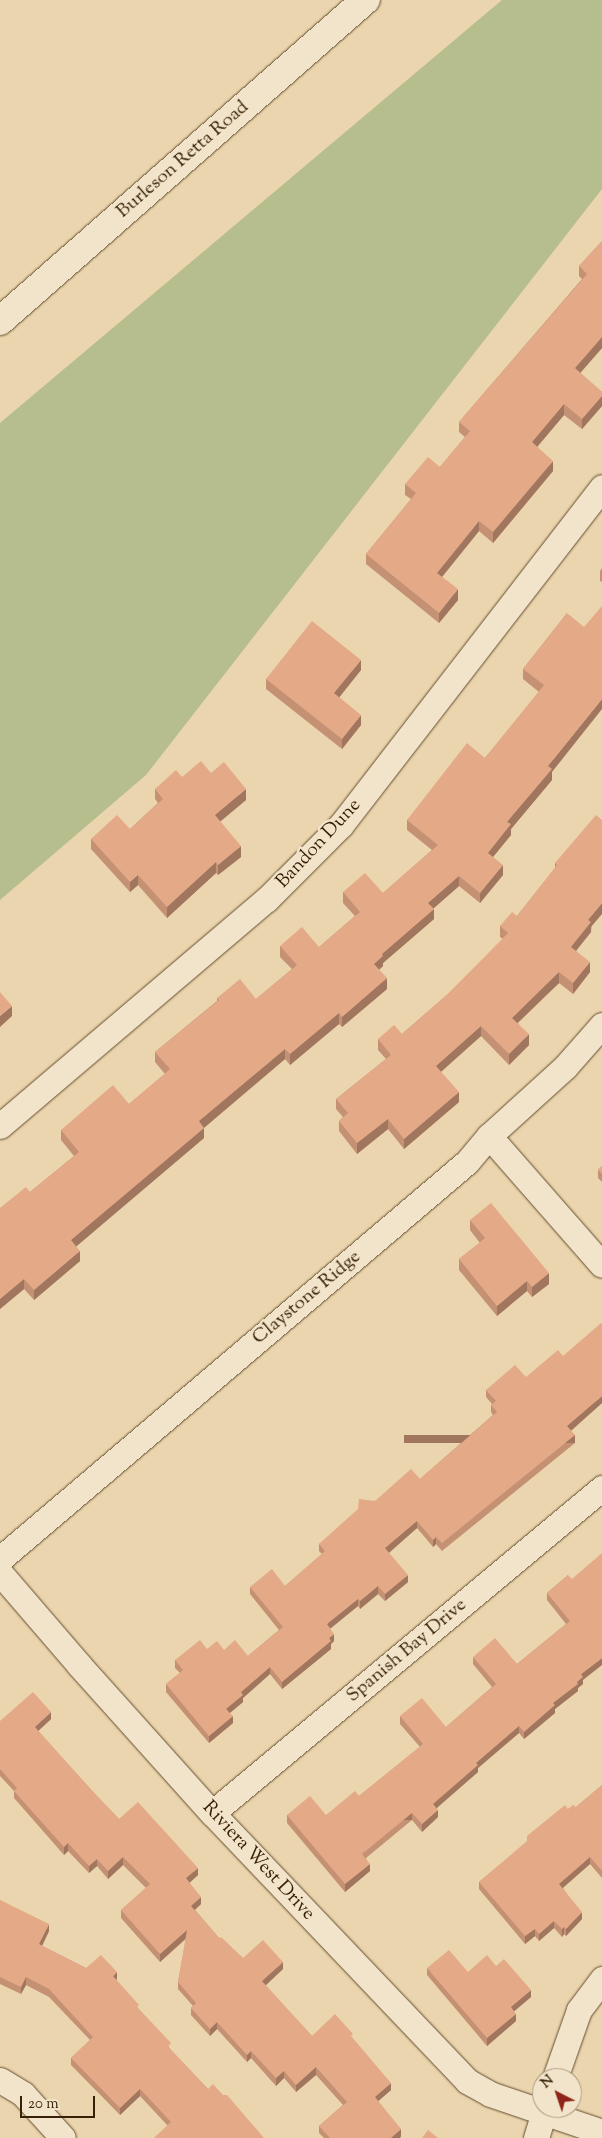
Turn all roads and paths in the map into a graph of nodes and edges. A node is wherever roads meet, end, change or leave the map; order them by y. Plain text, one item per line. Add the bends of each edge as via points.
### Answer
1 (366, 0) edge
2 (0, 320) edge
3 (602, 487) edge
4 (602, 1025) edge
5 (0, 1126) edge
6 (489, 1136) junction
7 (602, 1265) edge
8 (602, 1488) edge
9 (0, 1559) edge
10 (0, 1573) edge
11 (212, 1813) junction
12 (602, 1979) edge
13 (559, 2068) edge
14 (0, 2080) edge
15 (532, 2106) edge
16 (542, 2118) edge
17 (565, 2118) edge
18 (602, 2132) edge
19 (63, 2138) edge
20 (536, 2138) edge

1 - 2 street, Burleson Retta Road
3 - 5 street, Bandon Dune via 341,825 266,900
4 - 6 street, Claystone Ridge via 565,1067
6 - 7 street
6 - 9 street, Claystone Ridge via 467,1162
8 - 11 street, Spanish Bay Drive
10 - 11 street, Riviera West Drive
11 - 15 street, Riviera West Drive via 467,2081 490,2094
12 - 13 street via 579,2010
14 - 19 street via 23,2094
16 - 20 street
17 - 18 street, Riviera West Drive

